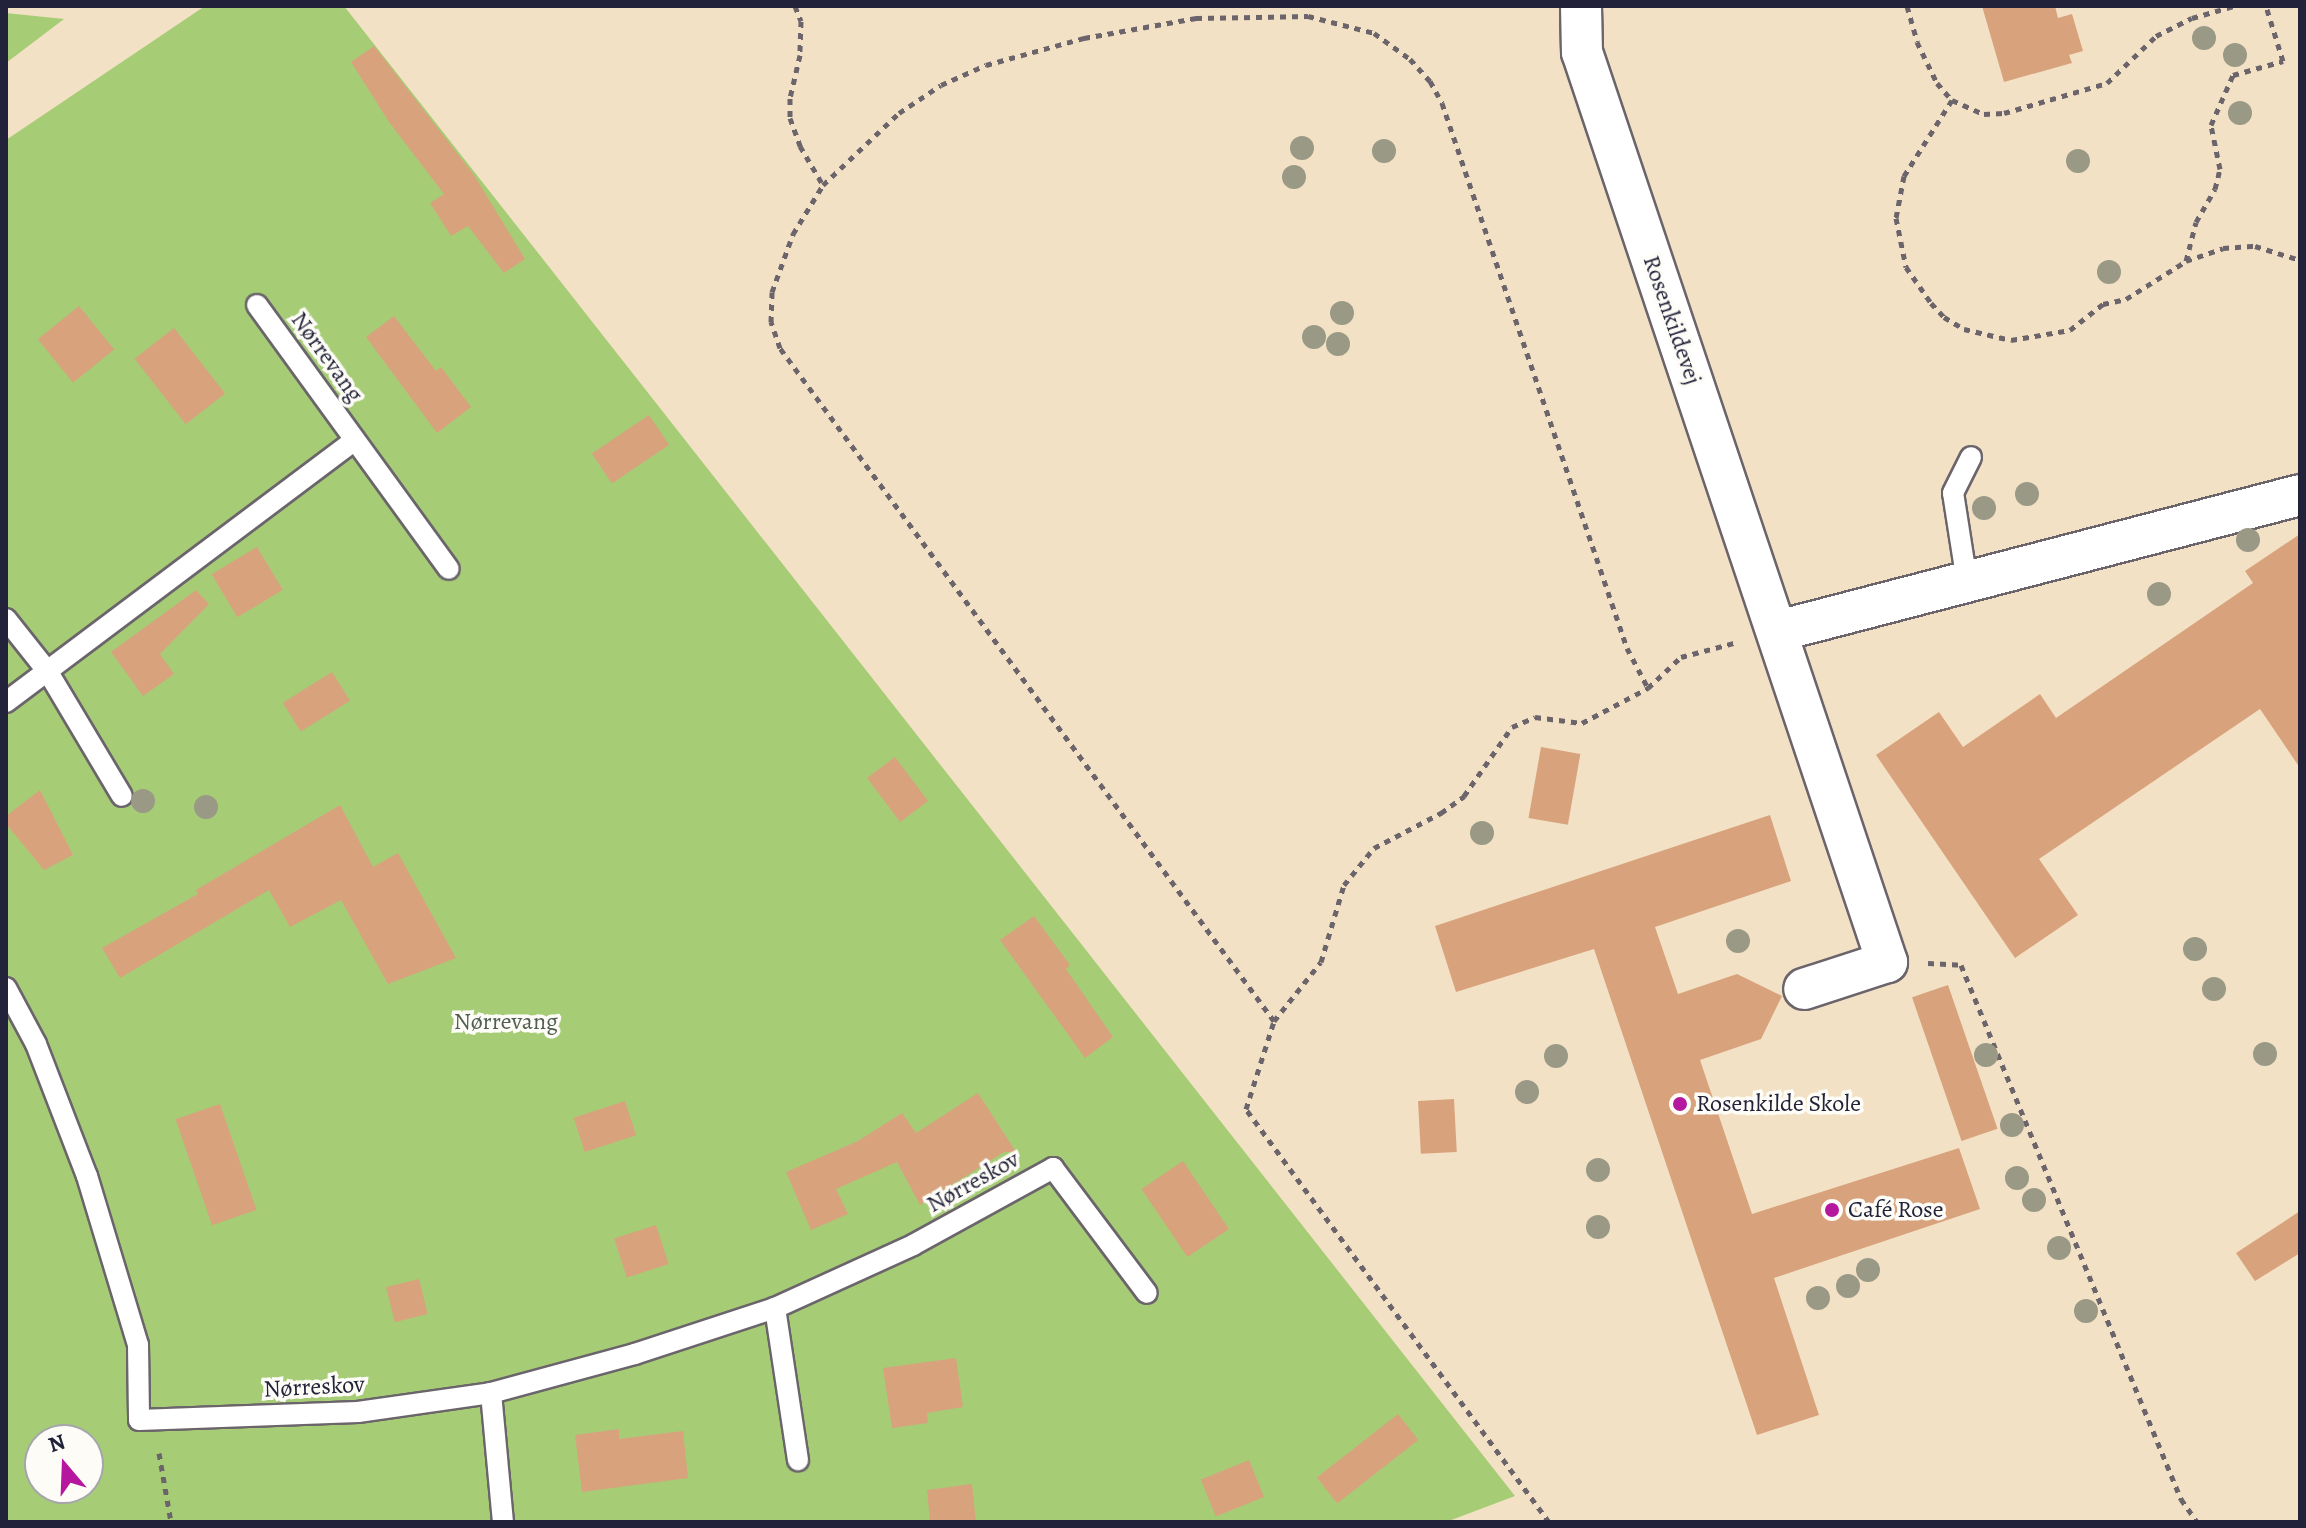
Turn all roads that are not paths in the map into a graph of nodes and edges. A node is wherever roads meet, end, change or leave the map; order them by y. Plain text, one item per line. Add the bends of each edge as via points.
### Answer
1 (1581, 6) edge
2 (257, 305) dead end
3 (355, 440) junction
4 (1971, 457) dead end
5 (2300, 495) edge
6 (449, 569) dead end
7 (1967, 582) junction
8 (6, 619) edge
9 (1778, 631) junction
10 (48, 672) junction
11 (6, 702) edge
12 (122, 796) dead end
13 (6, 988) edge
14 (1804, 989) dead end
15 (1147, 1293) dead end
16 (775, 1308) junction
17 (491, 1393) junction
18 (798, 1460) dead end
19 (503, 1522) edge

1 - 9 street, Rosenkildevej via 1582,52
2 - 3 lane, Nørrevang
3 - 6 lane, Nørrevang
3 - 10 lane, Nørrevang
4 - 7 lane via 1953,493
5 - 7 street
7 - 9 street
8 - 10 lane
9 - 14 street, Rosenkildevej via 1887,962
10 - 11 lane, Nørrevang
10 - 12 lane
13 - 17 lane, Nørreskov via 36,1044 91,1190 138,1345 146,1420 358,1412
15 - 16 lane, Nørreskov via 1053,1168 913,1245
16 - 17 lane, Nørreskov
16 - 18 lane
17 - 19 lane

